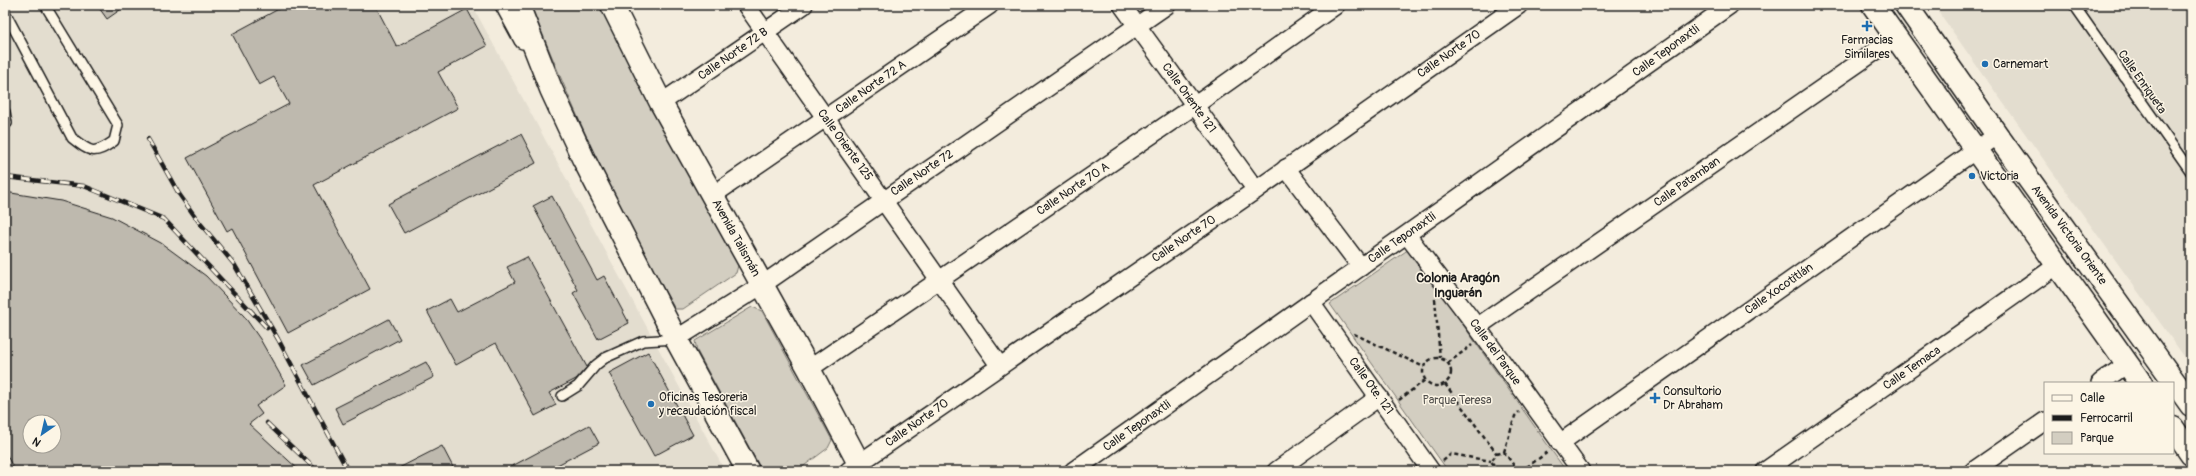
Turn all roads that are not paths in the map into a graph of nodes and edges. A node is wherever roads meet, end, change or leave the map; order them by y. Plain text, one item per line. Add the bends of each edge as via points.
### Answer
1 (45, 5) edge
2 (504, 5) edge
3 (518, 5) edge
4 (746, 5) edge
5 (804, 5) edge
6 (990, 5) edge
7 (1122, 5) edge
8 (1168, 5) edge
9 (1336, 5) edge
10 (1519, 5) edge
11 (1730, 5) edge
12 (1873, 5) edge
13 (1906, 5) edge
14 (2074, 5) edge
15 (617, 7) edge
16 (1499, 11) edge
17 (5, 12) edge
18 (1137, 26) junction
19 (765, 32) junction
20 (1896, 37) junction
21 (551, 89) junction
22 (662, 103) junction
23 (1194, 106) junction
24 (5, 112) edge
25 (826, 119) junction
26 (5, 124) edge
27 (1997, 135) junction
28 (1976, 150) junction
29 (1286, 168) junction
30 (2191, 172) edge
31 (1256, 190) junction
32 (713, 195) junction
33 (884, 199) junction
34 (1407, 235) junction
35 (2059, 264) junction
36 (1361, 267) junction
37 (941, 279) junction
38 (762, 285) junction
39 (1311, 302) junction
40 (1477, 334) junction
41 (676, 339) junction
42 (2127, 364) junction
43 (999, 365) junction
44 (809, 369) junction
45 (2101, 382) edge
46 (2140, 382) edge
47 (562, 396) dead end
48 (1379, 397) junction
49 (2191, 405) edge
50 (2044, 422) edge
51 (2174, 429) edge
52 (1560, 443) junction
53 (2191, 454) edge
54 (1435, 468) edge
55 (856, 469) edge
56 (748, 471) edge
57 (1073, 471) edge
58 (1276, 471) edge
59 (1581, 471) edge
60 (1765, 471) edge
61 (1973, 471) edge

1 - 17 lane via 118,126 114,141 101,151 86,150 72,138
2 - 21 street
3 - 21 main road
4 - 19 street, Calle Oriente 125
5 - 19 street, Calle Norte 72 B
6 - 25 street, Calle Norte 72 A
7 - 18 street, Calle Oriente 121
8 - 18 street, Calle Norte 72
9 - 23 street, Calle Norte 70 A
10 - 16 street, Calle Norte 70
11 - 34 street, Calle Teponaxtli
12 - 20 main road
13 - 27 main road, Avenida Victoria Oriente
14 - 30 lane, Calle Enriqueta
15 - 22 main road, Avenida Talismán
16 - 29 street, Calle Norte 70
18 - 23 street, Calle Oriente 121
18 - 33 street, Calle Norte 72
19 - 22 street, Calle Norte 72 B
19 - 25 street, Calle Oriente 125
20 - 28 main road
20 - 40 street, Calle Patamban
21 - 41 main road via 583,158
22 - 32 main road, Avenida Talismán
23 - 31 street, Calle Oriente 121
23 - 37 street, Calle Norte 70 A
24 - 26 lane
25 - 32 street, Calle Norte 72 A
25 - 33 street, Calle Oriente 125
27 - 28 street, Calle Xocotitlán
27 - 49 main road, Avenida Victoria Oriente
28 - 35 main road
28 - 52 street, Calle Xocotitlán
29 - 31 street, Calle Norte 70
29 - 36 street
31 - 43 street, Calle Norte 70
32 - 38 main road, Avenida Talismán
33 - 37 street, Calle Oriente 125
33 - 38 street, Calle Norte 72
34 - 36 street, Calle Teponaxtli
34 - 40 street, Calle del Parque
35 - 42 main road
35 - 60 street, Calle Temaca
36 - 39 street, Calle Teponaxtli
37 - 43 street, Calle Oriente 125
37 - 44 street, Calle Norte 70 A
38 - 41 street, Calle Norte 72
38 - 44 main road, Avenida Talismán
39 - 48 street, Calle Ote. 121
39 - 57 street, Calle Teponaxtli
40 - 52 street, Calle del Parque
41 - 47 lane via 643,341 605,358 578,386
41 - 56 main road
42 - 45 street
42 - 46 main road
43 - 55 street, Calle Norte 70
44 - 55 main road, Avenida Talismán
48 - 54 street, Calle Ote. 121
48 - 58 street
50 - 61 street
51 - 53 main road
52 - 59 street, Calle del Parque

